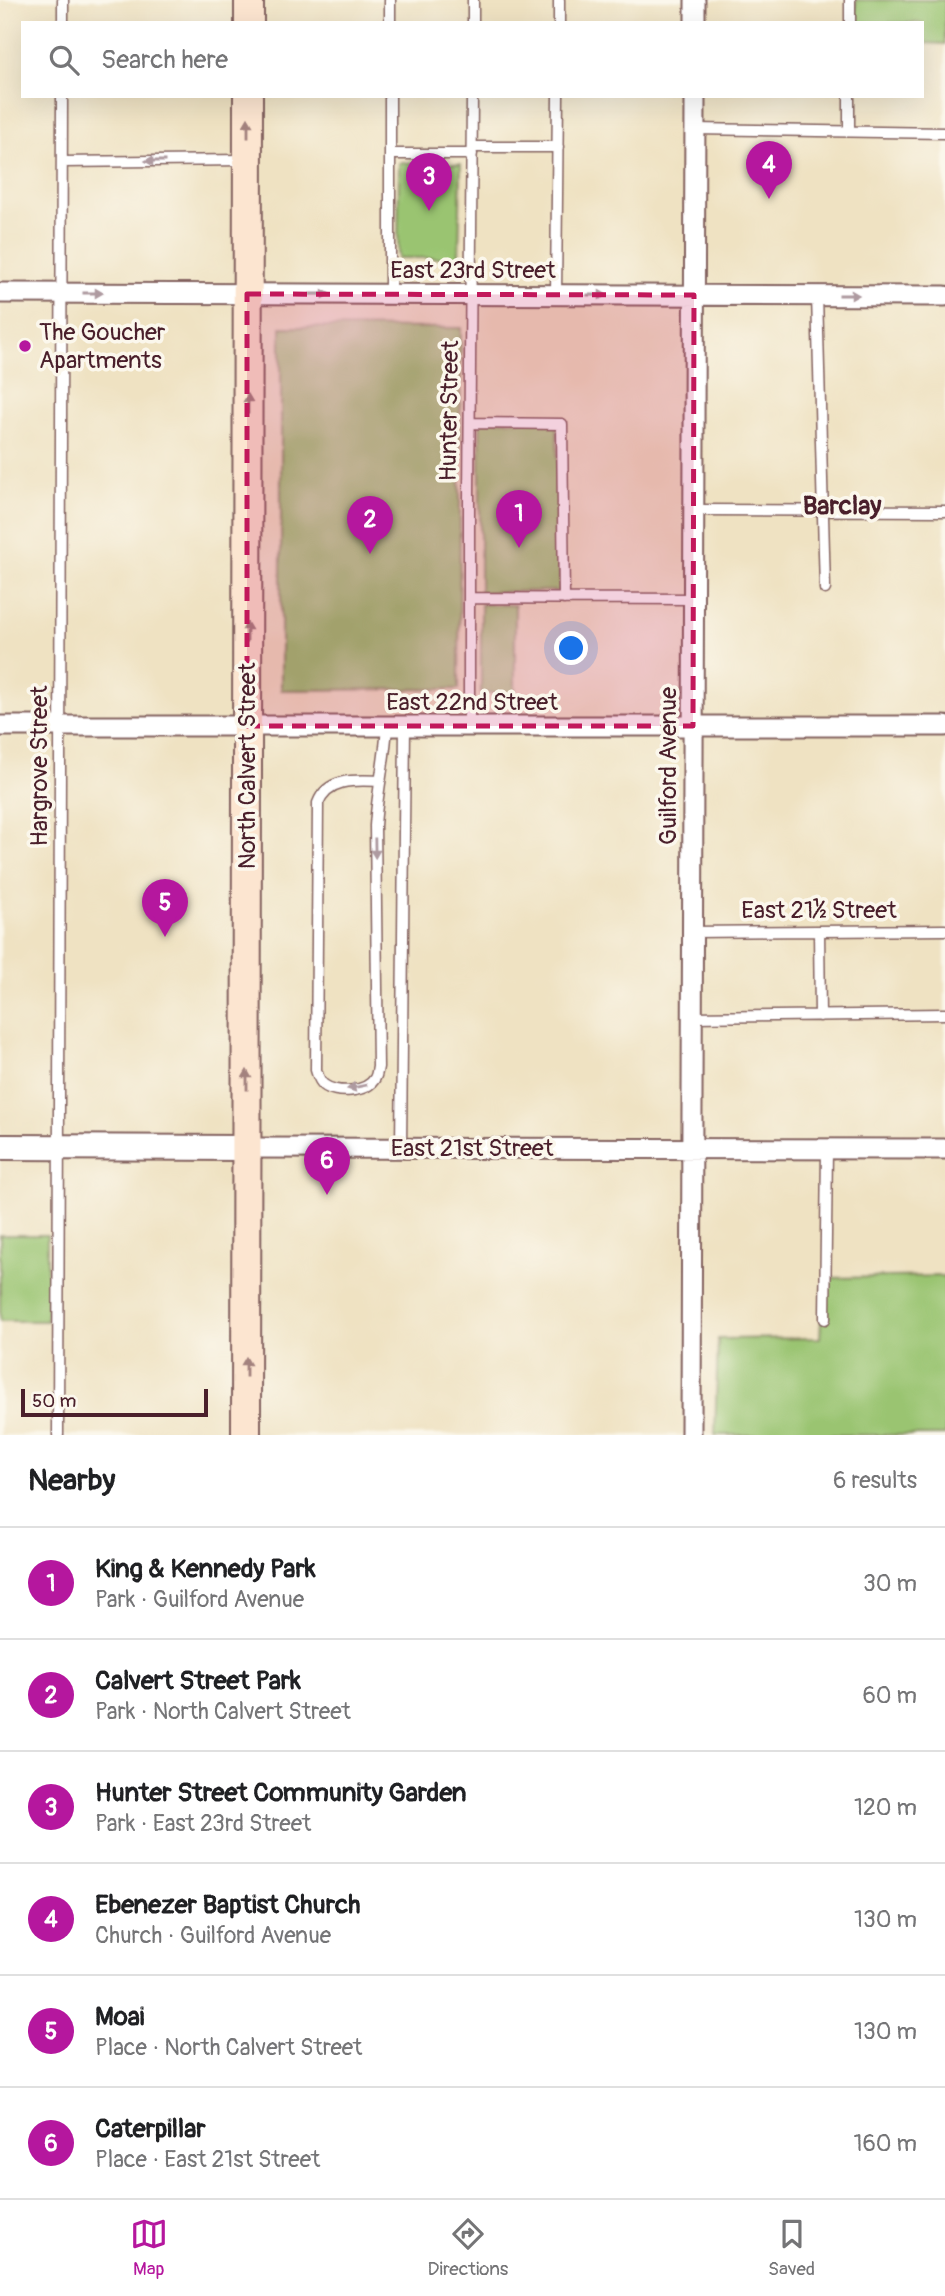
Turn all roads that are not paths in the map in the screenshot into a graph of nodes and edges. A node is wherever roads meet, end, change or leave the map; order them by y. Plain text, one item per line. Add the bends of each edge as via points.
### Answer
1 (63, 0) edge
2 (249, 0) edge
3 (390, 0) edge
4 (473, 0) edge
5 (559, 0) edge
6 (695, 0) edge
7 (850, 0) edge
8 (62, 21) edge
9 (249, 21) edge
10 (390, 21) edge
11 (473, 21) edge
12 (559, 21) edge
13 (695, 21) edge
14 (850, 21) edge
15 (62, 98) edge
16 (248, 98) edge
17 (390, 98) edge
18 (472, 98) edge
19 (558, 98) edge
20 (695, 98) edge
21 (849, 98) edge
22 (695, 129) junction
23 (849, 131) junction
24 (945, 133) edge
25 (558, 147) junction
26 (472, 150) junction
27 (390, 154) junction
28 (248, 160) junction
29 (62, 162) junction
30 (0, 293) edge
31 (61, 293) junction
32 (247, 294) junction
33 (390, 294) junction
34 (471, 295) junction
35 (556, 295) junction
36 (694, 295) junction
37 (817, 295) junction
38 (945, 296) edge
39 (470, 423) junction
40 (694, 510) junction
41 (821, 510) junction
42 (945, 511) edge
43 (825, 589) dead end
44 (469, 598) junction
45 (564, 599) junction
46 (693, 599) junction
47 (0, 726) edge
48 (60, 726) junction
49 (247, 726) junction
50 (396, 726) junction
51 (469, 726) junction
52 (693, 726) junction
53 (945, 726) edge
54 (380, 781) junction
55 (945, 930) edge
56 (819, 931) junction
57 (692, 932) junction
58 (945, 1014) edge
59 (820, 1016) junction
60 (692, 1017) junction
61 (0, 1147) edge
62 (59, 1147) junction
63 (247, 1148) junction
64 (401, 1148) junction
65 (692, 1148) junction
66 (827, 1149) junction
67 (945, 1149) edge
68 (825, 1319) dead end
69 (58, 1435) edge
70 (246, 1435) edge
71 (691, 1435) edge

1 - 8 lane
2 - 9 main road
3 - 10 lane
4 - 11 lane
5 - 12 lane
6 - 13 street
7 - 14 lane
15 - 29 lane, Hargrove Street
28 -> 16 main road, North Calvert Street
17 - 27 lane
18 - 26 lane, Hunter Street
19 - 25 lane
20 - 22 street, Guilford Avenue
21 - 23 lane
22 - 23 lane
22 - 36 street, Guilford Avenue
23 - 24 lane
25 - 26 lane
25 - 35 lane
26 - 27 lane
26 - 34 lane, Hunter Street
27 - 33 lane
28 -> 29 lane
28 - 32 main road, North Calvert Street
29 - 31 lane, Hargrove Street
30 - 31 street, East 23rd Street
31 -> 32 street, East 23rd Street
31 - 48 lane, Hargrove Street
32 -> 33 street, East 23rd Street
49 -> 32 main road, North Calvert Street
33 - 34 street, East 23rd Street
34 - 35 street, East 23rd Street
34 - 39 lane, Hunter Street
35 -> 36 street, East 23rd Street
36 - 37 street, East 23rd Street
36 - 40 street, Guilford Avenue
37 -> 38 street, East 23rd Street
37 - 41 lane
39 - 44 lane, Hunter Street
39 - 45 lane via 562,424
40 - 41 lane
40 - 46 street, Guilford Avenue
41 - 42 lane
41 - 43 lane
44 - 45 lane
44 - 51 lane, Hunter Street
45 - 46 lane
46 - 52 street, Guilford Avenue
47 - 48 street, East 22nd Street
48 - 49 street, East 22nd Street
48 - 62 lane, Hargrove Street
49 - 50 street, East 22nd Street
63 -> 49 main road, North Calvert Street
50 - 51 street, East 22nd Street
50 - 54 lane
50 - 64 lane
51 - 52 street, East 22nd Street
52 - 53 street, East 22nd Street
52 - 57 street, Guilford Avenue
54 -> 54 lane via 375,826 378,1067 368,1086 336,1090 326,1087 316,1070 318,803 322,792 332,786 352,780
55 - 56 lane, East 21½ Street
56 - 57 lane, East 21½ Street
56 - 59 lane
57 - 60 street, Guilford Avenue
58 - 59 lane
59 - 60 lane
60 - 65 street, Guilford Avenue
61 - 62 street, East 21st Street
62 - 63 street, East 21st Street
62 - 69 lane, Hargrove Street
63 - 64 street, East 21st Street
70 -> 63 main road, North Calvert Street
64 - 65 street, East 21st Street
65 - 66 street, East 21st Street
65 - 71 street, Guilford Avenue
66 - 67 street, East 21st Street
66 - 68 lane

